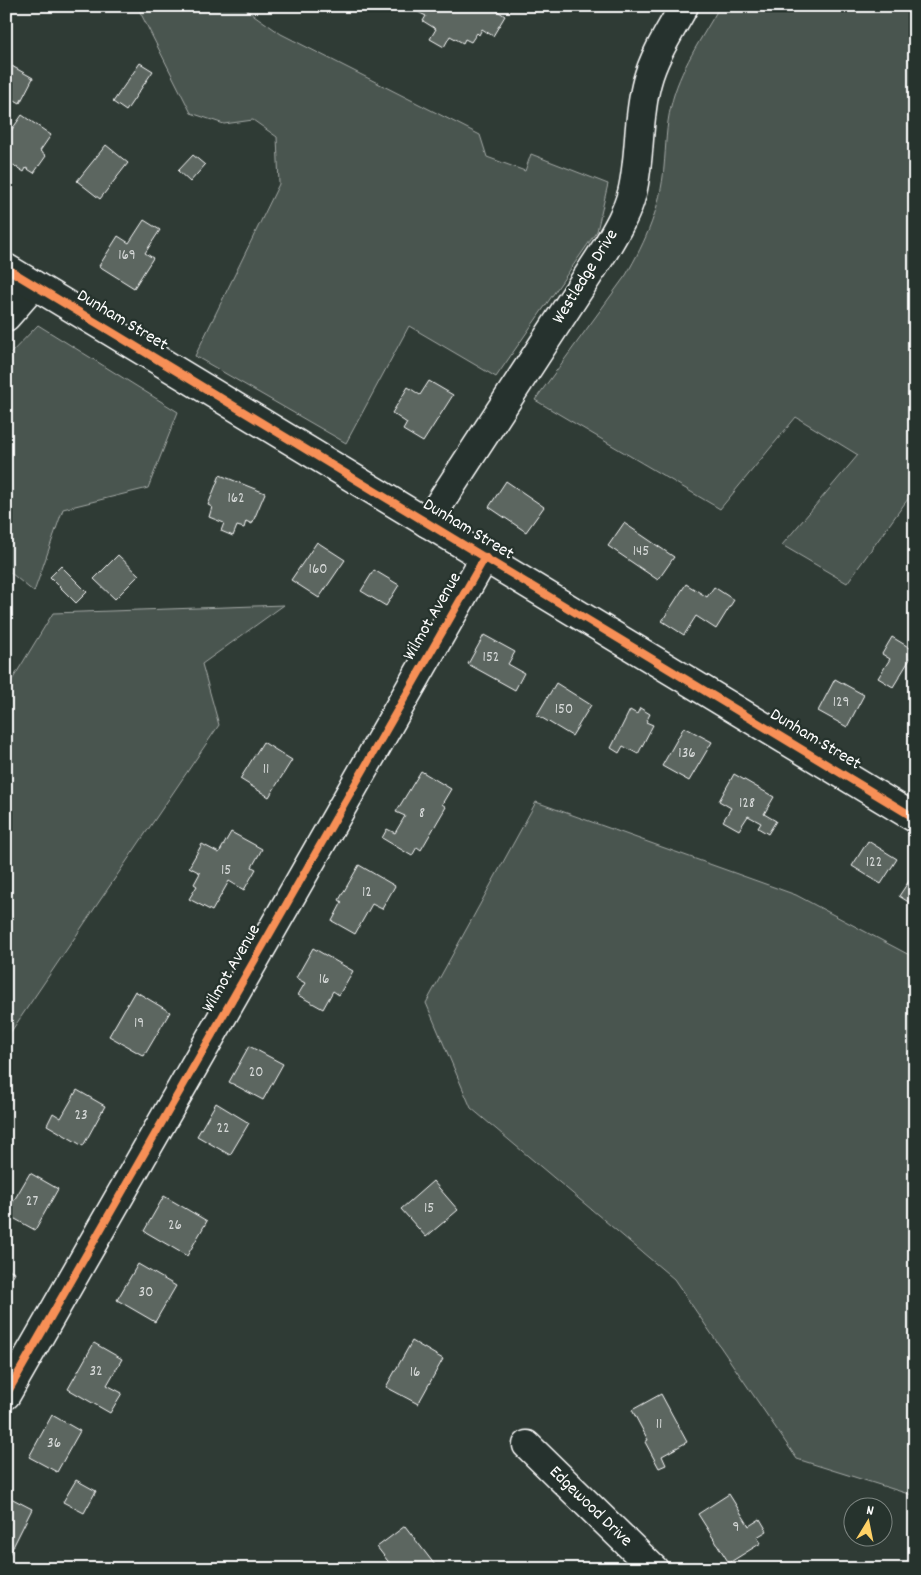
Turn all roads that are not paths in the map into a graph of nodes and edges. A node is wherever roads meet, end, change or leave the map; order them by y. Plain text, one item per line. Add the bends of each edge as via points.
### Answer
1 (684, 6) edge
2 (6, 268) edge
3 (34, 285) junction
4 (6, 317) edge
5 (428, 523) junction
6 (484, 558) junction
7 (915, 818) edge
8 (6, 1395) edge
9 (526, 1445) dead end
10 (654, 1569) edge

1 - 5 street, Westledge Drive via 647,81 632,192 619,226
2 - 3 street, Dunham Street
3 - 4 street
3 - 5 street, Dunham Street
5 - 6 street, Dunham Street
6 - 7 street, Dunham Street
6 - 8 street, Wilmot Avenue
9 - 10 street, Edgewood Drive

